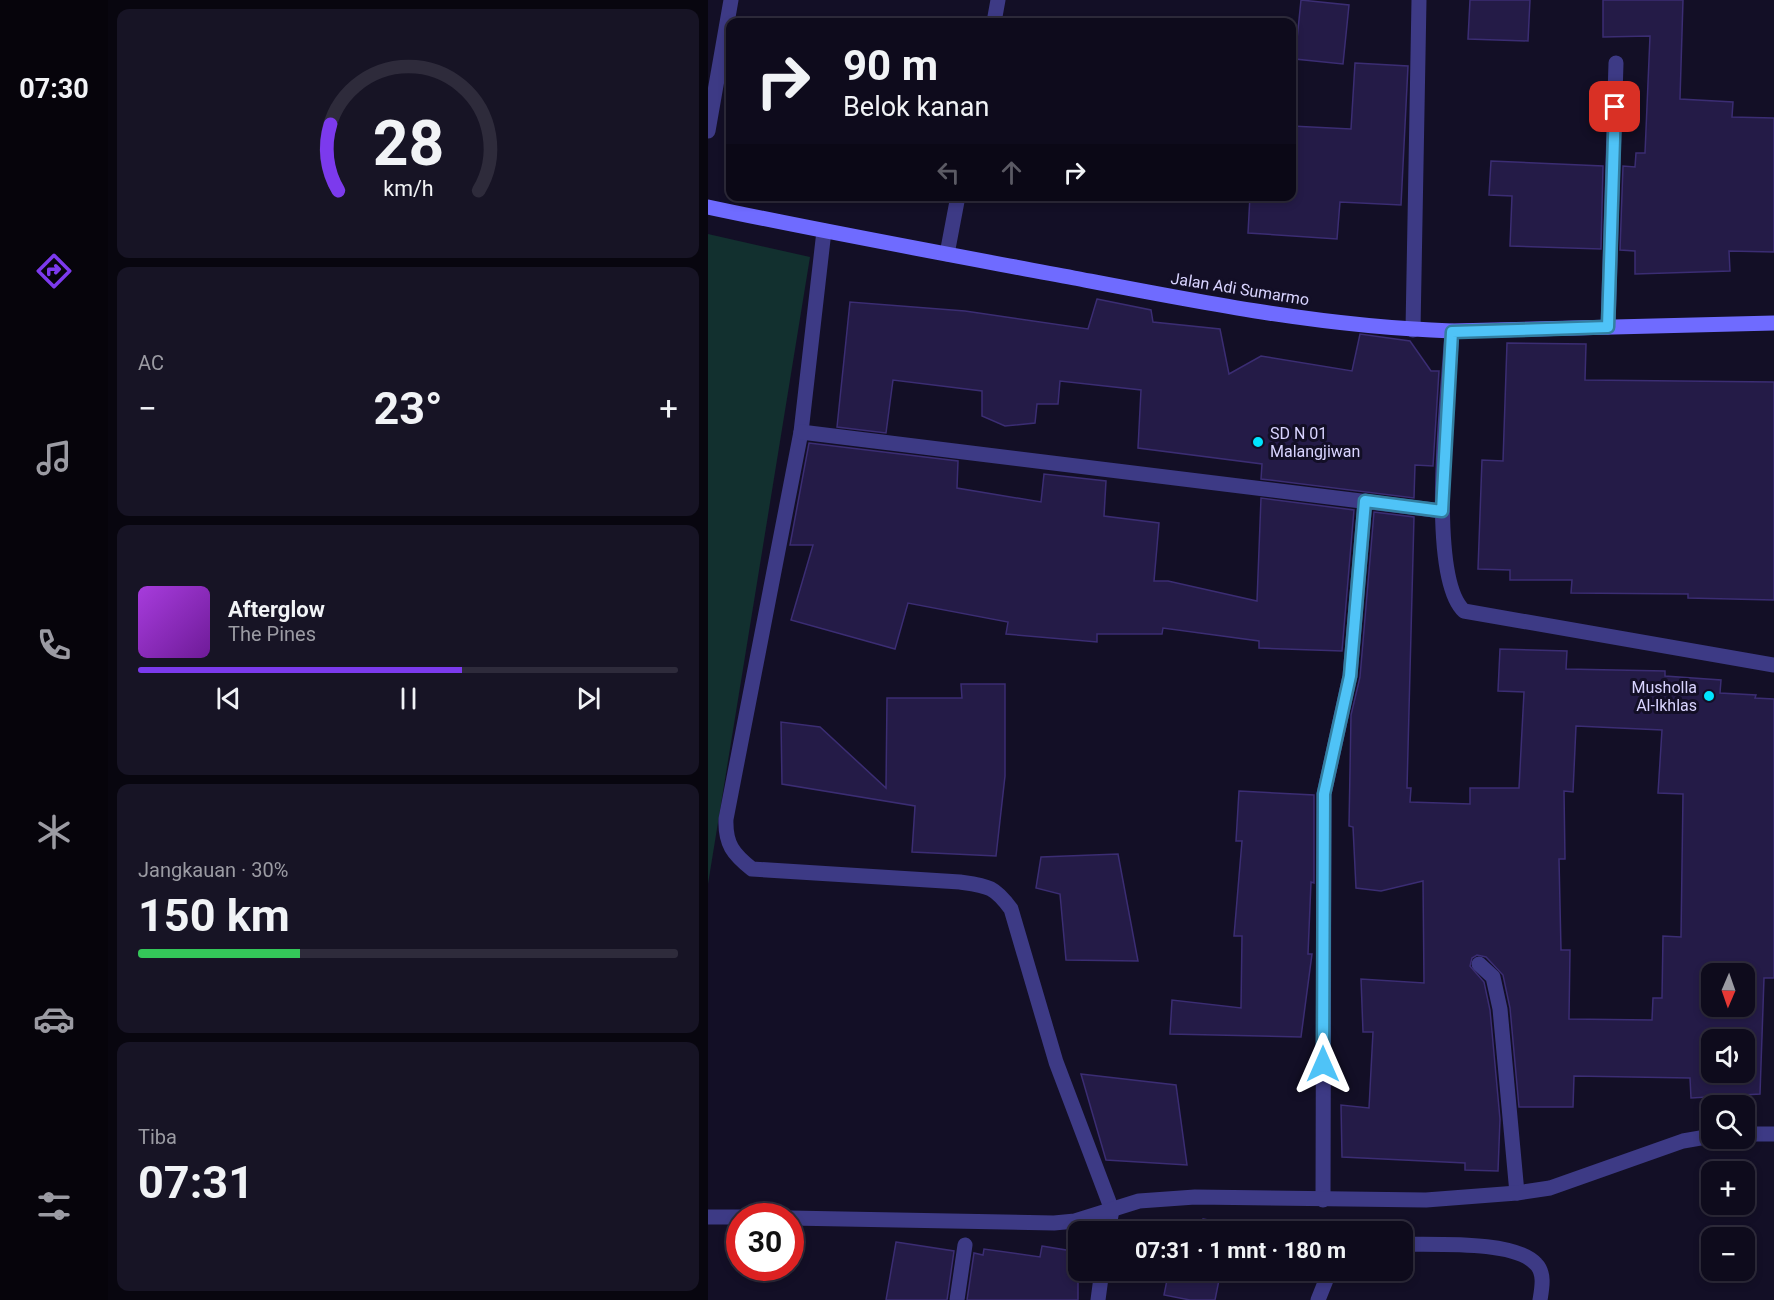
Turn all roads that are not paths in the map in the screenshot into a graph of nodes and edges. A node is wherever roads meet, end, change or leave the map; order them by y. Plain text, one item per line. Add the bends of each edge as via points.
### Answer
1 (731, 0) edge
2 (998, 0) edge
3 (1419, 0) edge
4 (728, 18) edge
5 (995, 18) edge
6 (726, 28) edge
7 (1616, 63) dead end
8 (708, 131) edge
9 (957, 201) edge
10 (708, 207) edge
11 (824, 231) junction
12 (947, 254) junction
13 (1774, 323) edge
14 (1608, 327) junction
15 (1413, 330) junction
16 (1452, 332) junction
17 (801, 432) junction
18 (1365, 501) junction
19 (1442, 511) junction
20 (1774, 665) edge
21 (1479, 964) dead end
22 (1755, 1134) edge
23 (1774, 1134) edge
24 (1701, 1138) edge
25 (1517, 1193) junction
26 (1323, 1200) junction
27 (1112, 1210) junction
28 (708, 1217) edge
29 (726, 1217) edge
30 (804, 1218) edge
31 (1110, 1221) edge
32 (1413, 1244) edge
33 (965, 1245) dead end
34 (1101, 1281) edge
35 (1326, 1281) edge
36 (957, 1300) edge
37 (1098, 1300) edge
38 (1318, 1300) edge
39 (1540, 1300) edge

1 - 4 street
2 - 5 street
3 - 15 street
6 - 8 street
7 - 14 street
9 - 12 street
10 - 11 main road, Jalan Adi Sumarmo
11 - 12 main road, Jalan Adi Sumarmo
11 - 17 street
12 - 15 main road, Jalan Adi Sumarmo via 1258,312
13 - 14 main road, Jalan Adi Sumarmo
14 - 16 main road, Jalan Adi Sumarmo
15 - 16 main road, Jalan Adi Sumarmo
16 - 19 street
17 - 18 street
17 - 27 street via 725,837 733,854 752,869 960,882 992,887 1002,896 1011,909 1056,1062
18 - 19 street
18 - 26 street via 1350,676 1324,794
19 - 20 street via 1450,584 1456,603 1464,611
21 - 25 street via 1493,977 1500,1009
22 - 23 street
24 - 25 street via 1550,1188
25 - 26 street via 1426,1200
26 - 27 street via 1195,1197 1139,1201
27 - 30 street via 1054,1223
27 - 31 street
28 - 29 street
32 - 39 street via 1496,1248 1525,1255 1537,1264 1542,1276
33 - 36 street
34 - 37 street
35 - 38 street

